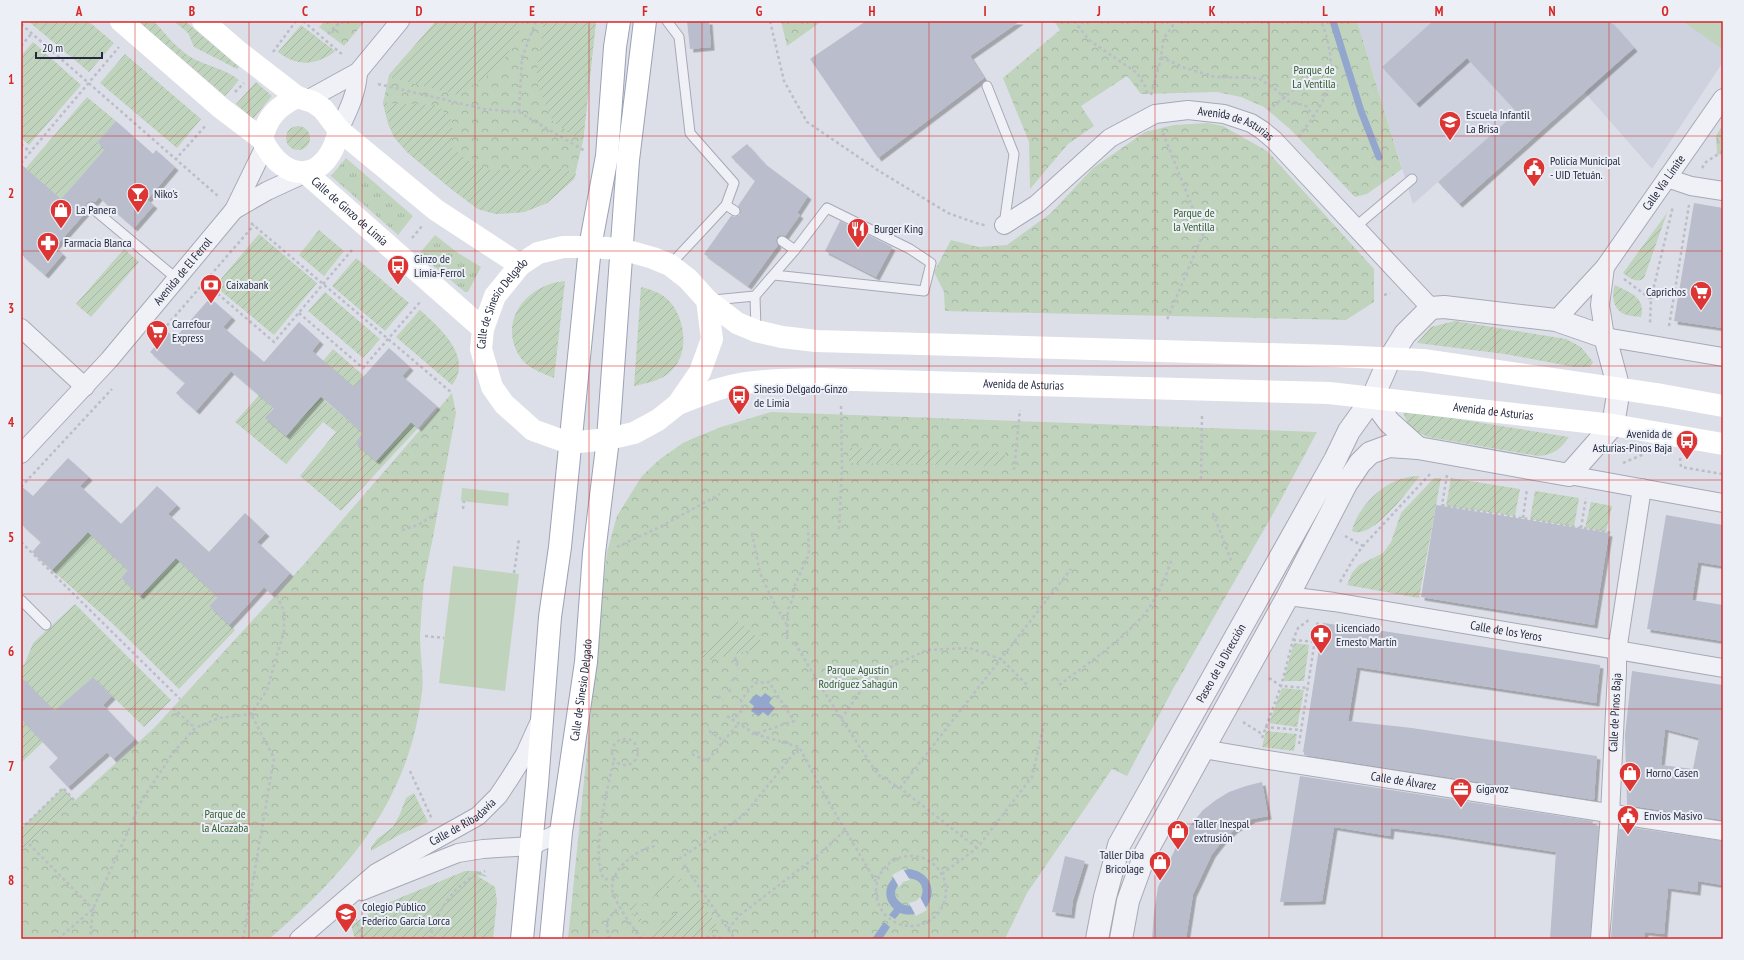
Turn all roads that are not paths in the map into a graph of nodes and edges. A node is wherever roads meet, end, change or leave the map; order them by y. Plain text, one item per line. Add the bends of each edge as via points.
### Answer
1 (203, 21) edge
2 (400, 21) edge
3 (619, 21) edge
4 (645, 21) edge
5 (667, 21) edge
6 (127, 26) edge
7 (358, 72) junction
8 (987, 86) dead end
9 (1723, 98) edge
10 (302, 99) junction
11 (339, 130) junction
12 (263, 142) junction
13 (306, 173) junction
14 (1667, 178) junction
15 (1412, 179) dead end
16 (1723, 191) edge
17 (726, 205) junction
18 (91, 207) dead end
19 (234, 210) junction
20 (734, 211) dead end
21 (1004, 225) joint
22 (1354, 228) junction
23 (782, 241) dead end
24 (590, 247) junction
25 (621, 249) junction
26 (796, 250) junction
27 (520, 265) junction
28 (670, 265) junction
29 (1612, 271) junction
30 (774, 275) junction
31 (177, 279) junction
32 (755, 296) junction
33 (707, 300) junction
34 (1431, 308) junction
35 (1556, 320) junction
36 (21, 328) edge
37 (483, 329) junction
38 (756, 331) junction
39 (1605, 337) junction
40 (1723, 357) edge
41 (1390, 358) junction
42 (85, 386) junction
43 (1619, 389) junction
44 (1372, 399) junction
45 (678, 404) junction
46 (1723, 406) edge
47 (1613, 425) junction
48 (608, 439) junction
49 (570, 443) junction
50 (1723, 444) edge
51 (1418, 448) junction
52 (21, 454) edge
53 (1569, 475) junction
54 (1642, 488) junction
55 (1723, 503) edge
56 (1288, 596) junction
57 (21, 600) edge
58 (46, 625) dead end
59 (1617, 651) junction
60 (1723, 668) edge
61 (543, 713) junction
62 (1203, 749) junction
63 (1610, 814) junction
64 (1723, 831) edge
65 (561, 832) junction
66 (531, 846) junction
67 (347, 897) junction
68 (299, 939) edge
69 (522, 939) edge
70 (551, 939) edge
71 (1097, 939) edge
72 (1121, 939) edge
73 (1600, 939) edge

1 - 10 main road via 239,52
2 - 7 street
3 - 24 main road via 607,156
4 - 25 main road, Calle de Sinesio Delgado via 628,160
5 - 17 lane via 679,37 690,133 734,183
6 - 12 main road
7 - 10 street
7 - 11 street via 357,85
8 - 21 lane via 1014,154
9 - 14 street, Calle Vía Límite
10 - 11 main road via 323,109
10 - 12 main road via 285,103 274,112 264,126
11 - 13 main road via 332,152 316,168
11 - 27 main road via 440,213
12 - 13 main road via 280,165 293,172
12 - 19 street, Avenida de El Ferrol
13 - 19 street, Avenida de El Ferrol
13 - 37 main road, Calle de Ginzo de Limia
14 - 16 street via 1691,186
14 - 29 street, Calle Vía Límite
15 - 22 lane
17 - 20 lane
17 - 28 lane
18 - 31 lane
19 - 31 street, Avenida de El Ferrol
21 - 22 street, Avenida de Asturias via 1037,204 1110,138 1155,114 1188,110 1224,114 1251,123 1262,130
22 - 34 street, Avenida de Asturias
23 - 26 lane
24 - 25 main road, Calle de Sinesio Delgado
24 - 27 main road, Calle de Sinesio Delgado via 563,247 538,253
24 - 49 main road
25 - 28 main road, Calle de Sinesio Delgado
25 - 48 main road, Calle de Sinesio Delgado
26 - 30 lane
26 - 30 lane via 827,208 910,249 931,263 924,291
27 - 37 main road, Calle de Sinesio Delgado via 495,296
28 - 33 main road, Calle de Sinesio Delgado via 688,278
29 - 35 street, Calle Vía Límite
29 - 39 street, Calle Vía Límite via 1600,305
30 - 32 lane
31 - 42 street, Avenida de El Ferrol
32 - 33 lane
32 - 38 lane
33 - 38 main road via 737,323
33 - 45 main road, Calle de Sinesio Delgado via 712,339 700,372
34 - 35 street via 1452,308
34 - 41 street via 1405,334
35 - 39 street
36 - 42 street
37 - 49 main road, Calle de Sinesio Delgado via 481,349 486,367 492,387 504,404 533,430
38 - 41 main road via 816,341
39 - 40 street
39 - 43 street
41 - 43 main road via 1423,360
41 - 44 street
42 - 52 street, Avenida de El Ferrol
43 - 46 main road
43 - 47 street
44 - 45 main road, Avenida de Asturias via 1329,393 819,380 740,384 708,392
44 - 47 main road, Avenida de Asturias
44 - 51 street via 1389,422
44 - 71 street, Paseo de la Dirección via 1349,431 1120,845 1105,896
45 - 48 main road, Calle de Sinesio Delgado via 658,420 634,433
47 - 50 main road, Avenida de Asturias
47 - 53 street
48 - 49 main road, Calle de Sinesio Delgado
48 - 65 main road, Calle de Sinesio Delgado via 594,553 586,662
49 - 61 main road via 550,617
51 - 53 street
51 - 56 street, Paseo de la Dirección via 1389,446 1370,453 1360,463 1346,484
53 - 54 street
54 - 55 street
54 - 59 street, Calle de Pinos Baja
56 - 59 street, Calle de los Yeros
56 - 62 street, Paseo de la Dirección
57 - 58 lane
59 - 60 street, Calle de los Yeros
59 - 63 street, Calle de Pinos Baja
61 - 66 main road
61 - 67 street, Calle de Ribadavia via 525,754 510,778 498,796 478,816 376,873
62 - 63 street, Calle de Álvarez
62 - 72 street, Paseo de la Dirección via 1145,854 1128,901
63 - 64 street, Calle de Álvarez
63 - 73 street, Calle de Pinos Baja
65 - 66 street, Calle de Ribadavia
65 - 70 main road, Calle de Sinesio Delgado
66 - 67 street, Calle de Ribadavia via 458,853
66 - 69 main road
67 - 68 street, Calle de Ribadavia

